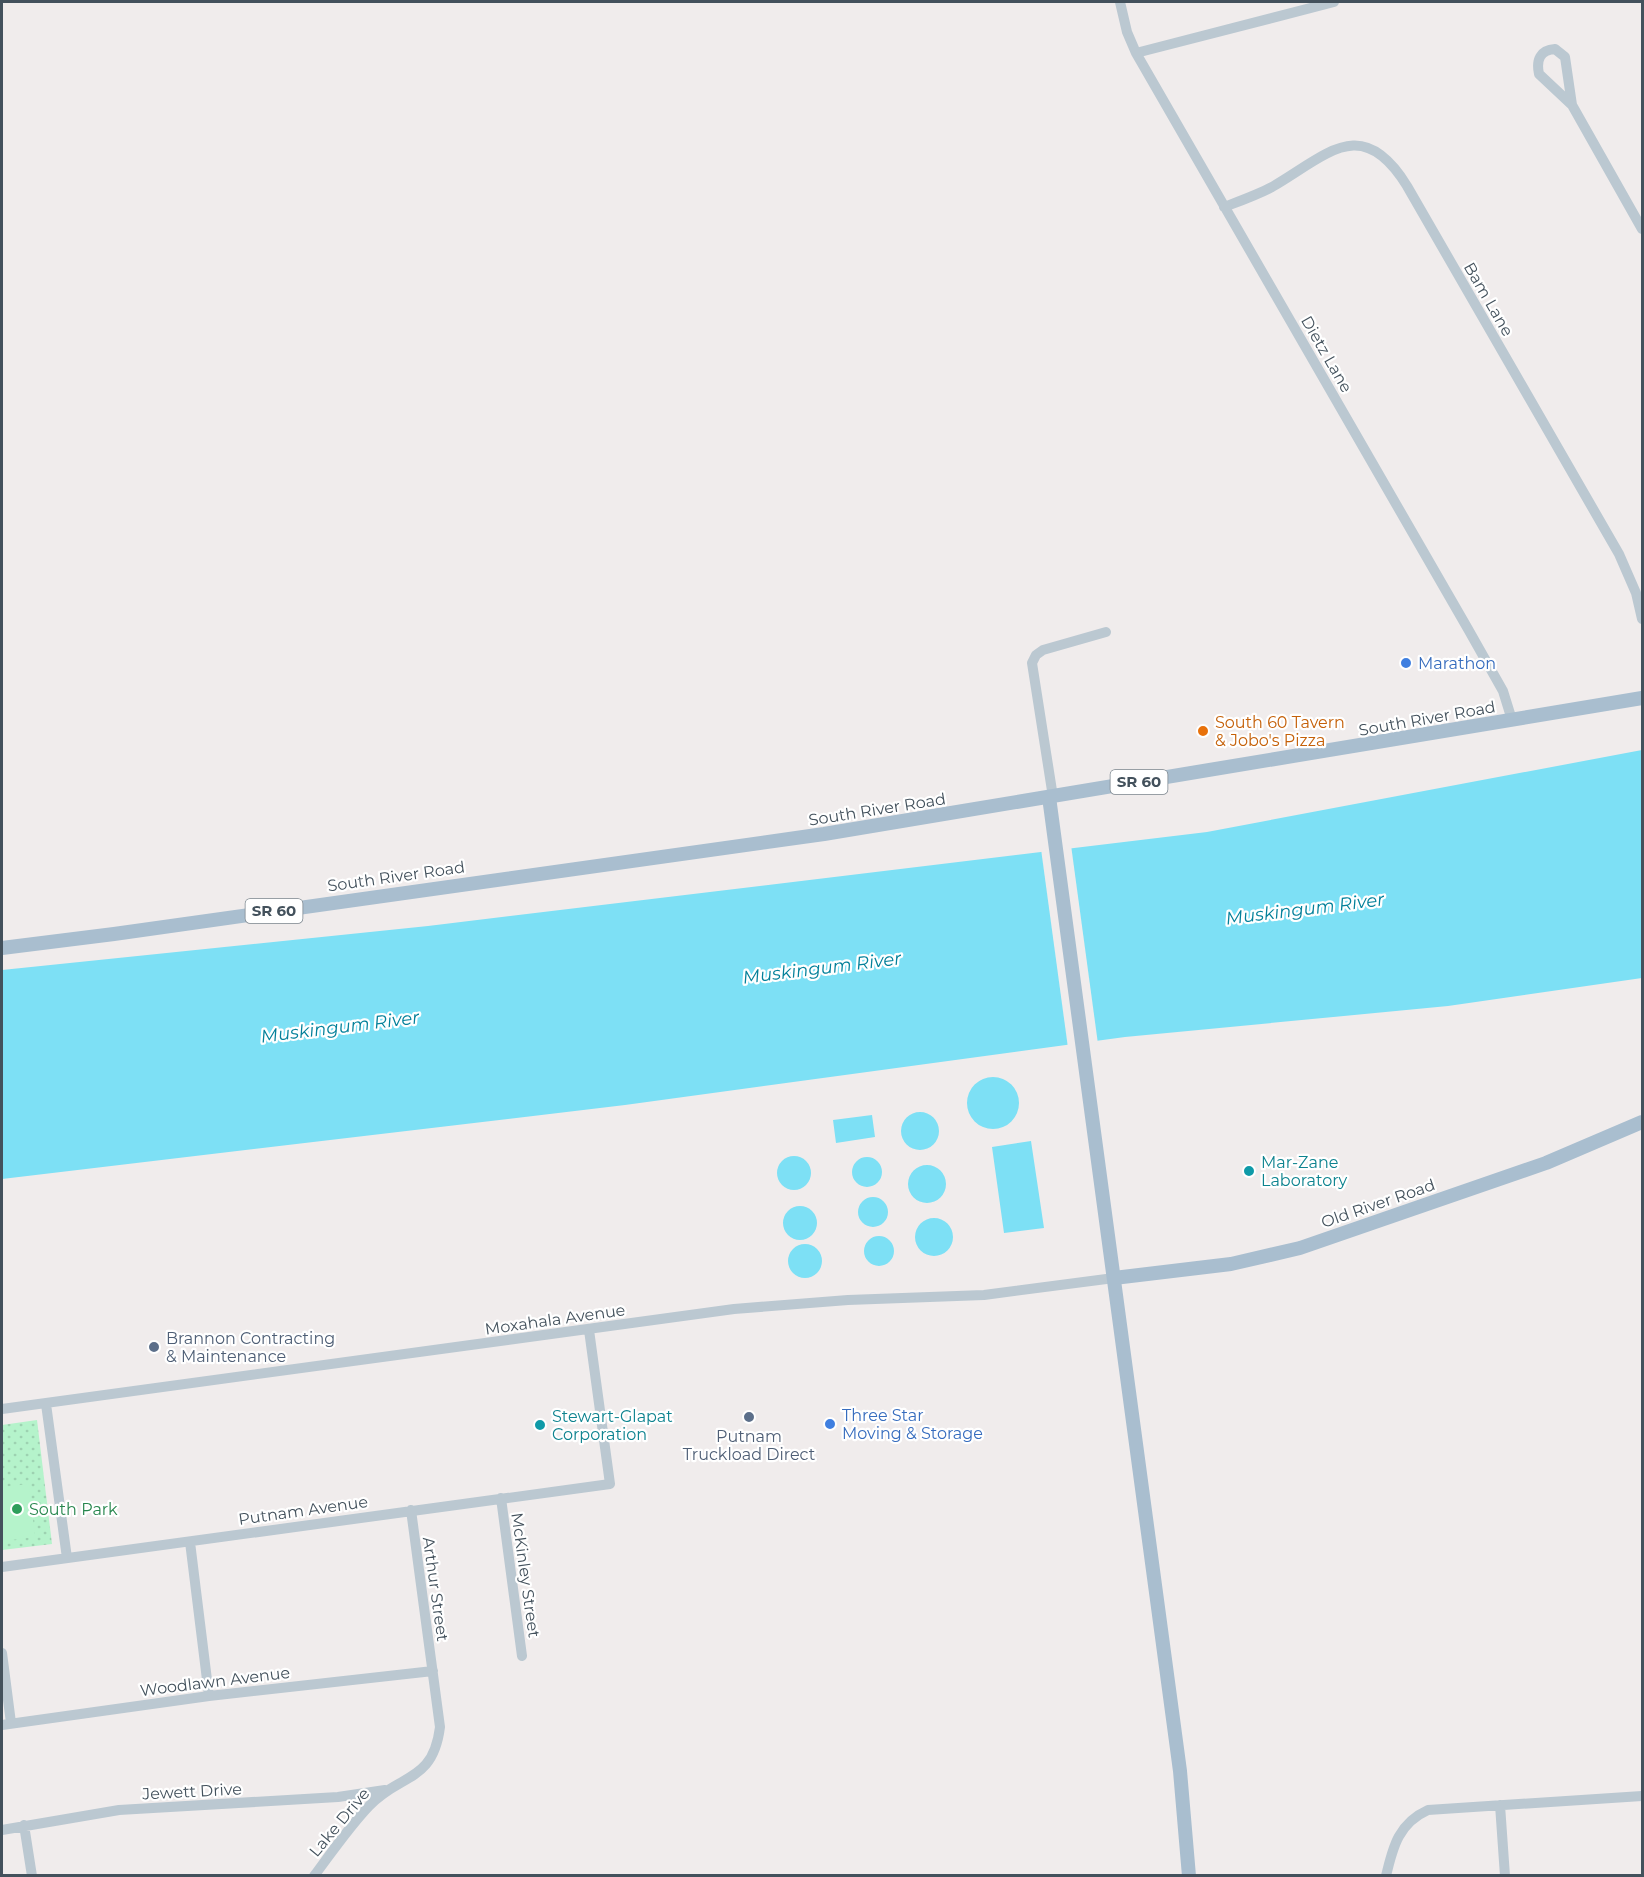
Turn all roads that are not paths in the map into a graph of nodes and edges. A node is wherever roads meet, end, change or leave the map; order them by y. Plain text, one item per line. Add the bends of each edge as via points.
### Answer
1 (1120, 2) edge
2 (1329, 2) edge
3 (1136, 53) junction
4 (1572, 105) junction
5 (1224, 207) junction
6 (1642, 229) edge
7 (1642, 619) edge
8 (1106, 632) dead end
9 (1642, 698) edge
10 (1512, 720) junction
11 (1051, 797) junction
12 (2, 948) edge
13 (1642, 1122) edge
14 (1114, 1278) junction
15 (589, 1330) junction
16 (46, 1404) junction
17 (2, 1409) edge
18 (501, 1498) junction
19 (411, 1510) junction
20 (190, 1542) junction
21 (67, 1558) junction
22 (2, 1567) edge
23 (2, 1653) edge
24 (522, 1656) dead end
25 (433, 1671) junction
26 (209, 1696) junction
27 (6, 1724) edge
28 (386, 1790) junction
29 (1642, 1796) edge
30 (1500, 1805) junction
31 (24, 1825) junction
32 (2, 1830) edge
33 (32, 1875) edge
34 (314, 1875) edge
35 (1189, 1875) edge
36 (1386, 1875) edge
37 (1505, 1875) edge

1 - 3 street, Dietz Lane
2 - 3 street
3 - 5 street, Dietz Lane
4 - 4 street via 1565,57 1562,52 1548,49 1538,60 1539,74
4 - 6 street
5 - 7 street, Bam Lane via 1262,192 1340,148 1365,146 1384,156 1407,186 1619,554 1636,593
5 - 10 street, Dietz Lane via 1468,629 1503,692
8 - 11 street via 1043,650 1032,663
9 - 10 main road, South River Road / SR 60
10 - 11 main road, South River Road / SR 60
11 - 12 main road, South River Road / SR 60 via 824,834
11 - 14 main road
13 - 14 main road, Old River Road via 1546,1163 1300,1248 1231,1263
14 - 15 street, Moxahala Avenue via 984,1295 734,1309
14 - 35 main road via 1180,1771
15 - 16 street, Moxahala Avenue
15 - 18 street, Putnam Avenue via 610,1484
16 - 17 street, Moxahala Avenue
16 - 21 street
18 - 19 street, Putnam Avenue
18 - 24 street, McKinley Street
19 - 20 street, Putnam Avenue
19 - 25 street, Arthur Street
20 - 21 street, Putnam Avenue
20 - 26 street
21 - 22 street, Putnam Avenue
23 - 27 street
25 - 26 street, Woodlawn Avenue
25 - 28 street, Lake Drive via 438,1741 421,1771
26 - 27 street, Woodlawn Avenue
28 - 31 street, Jewett Drive via 338,1797 119,1810
28 - 34 street, Lake Drive
29 - 30 street
30 - 36 street via 1428,1810 1418,1815 1399,1834
30 - 37 street
31 - 32 street, Jewett Drive
31 - 33 street

